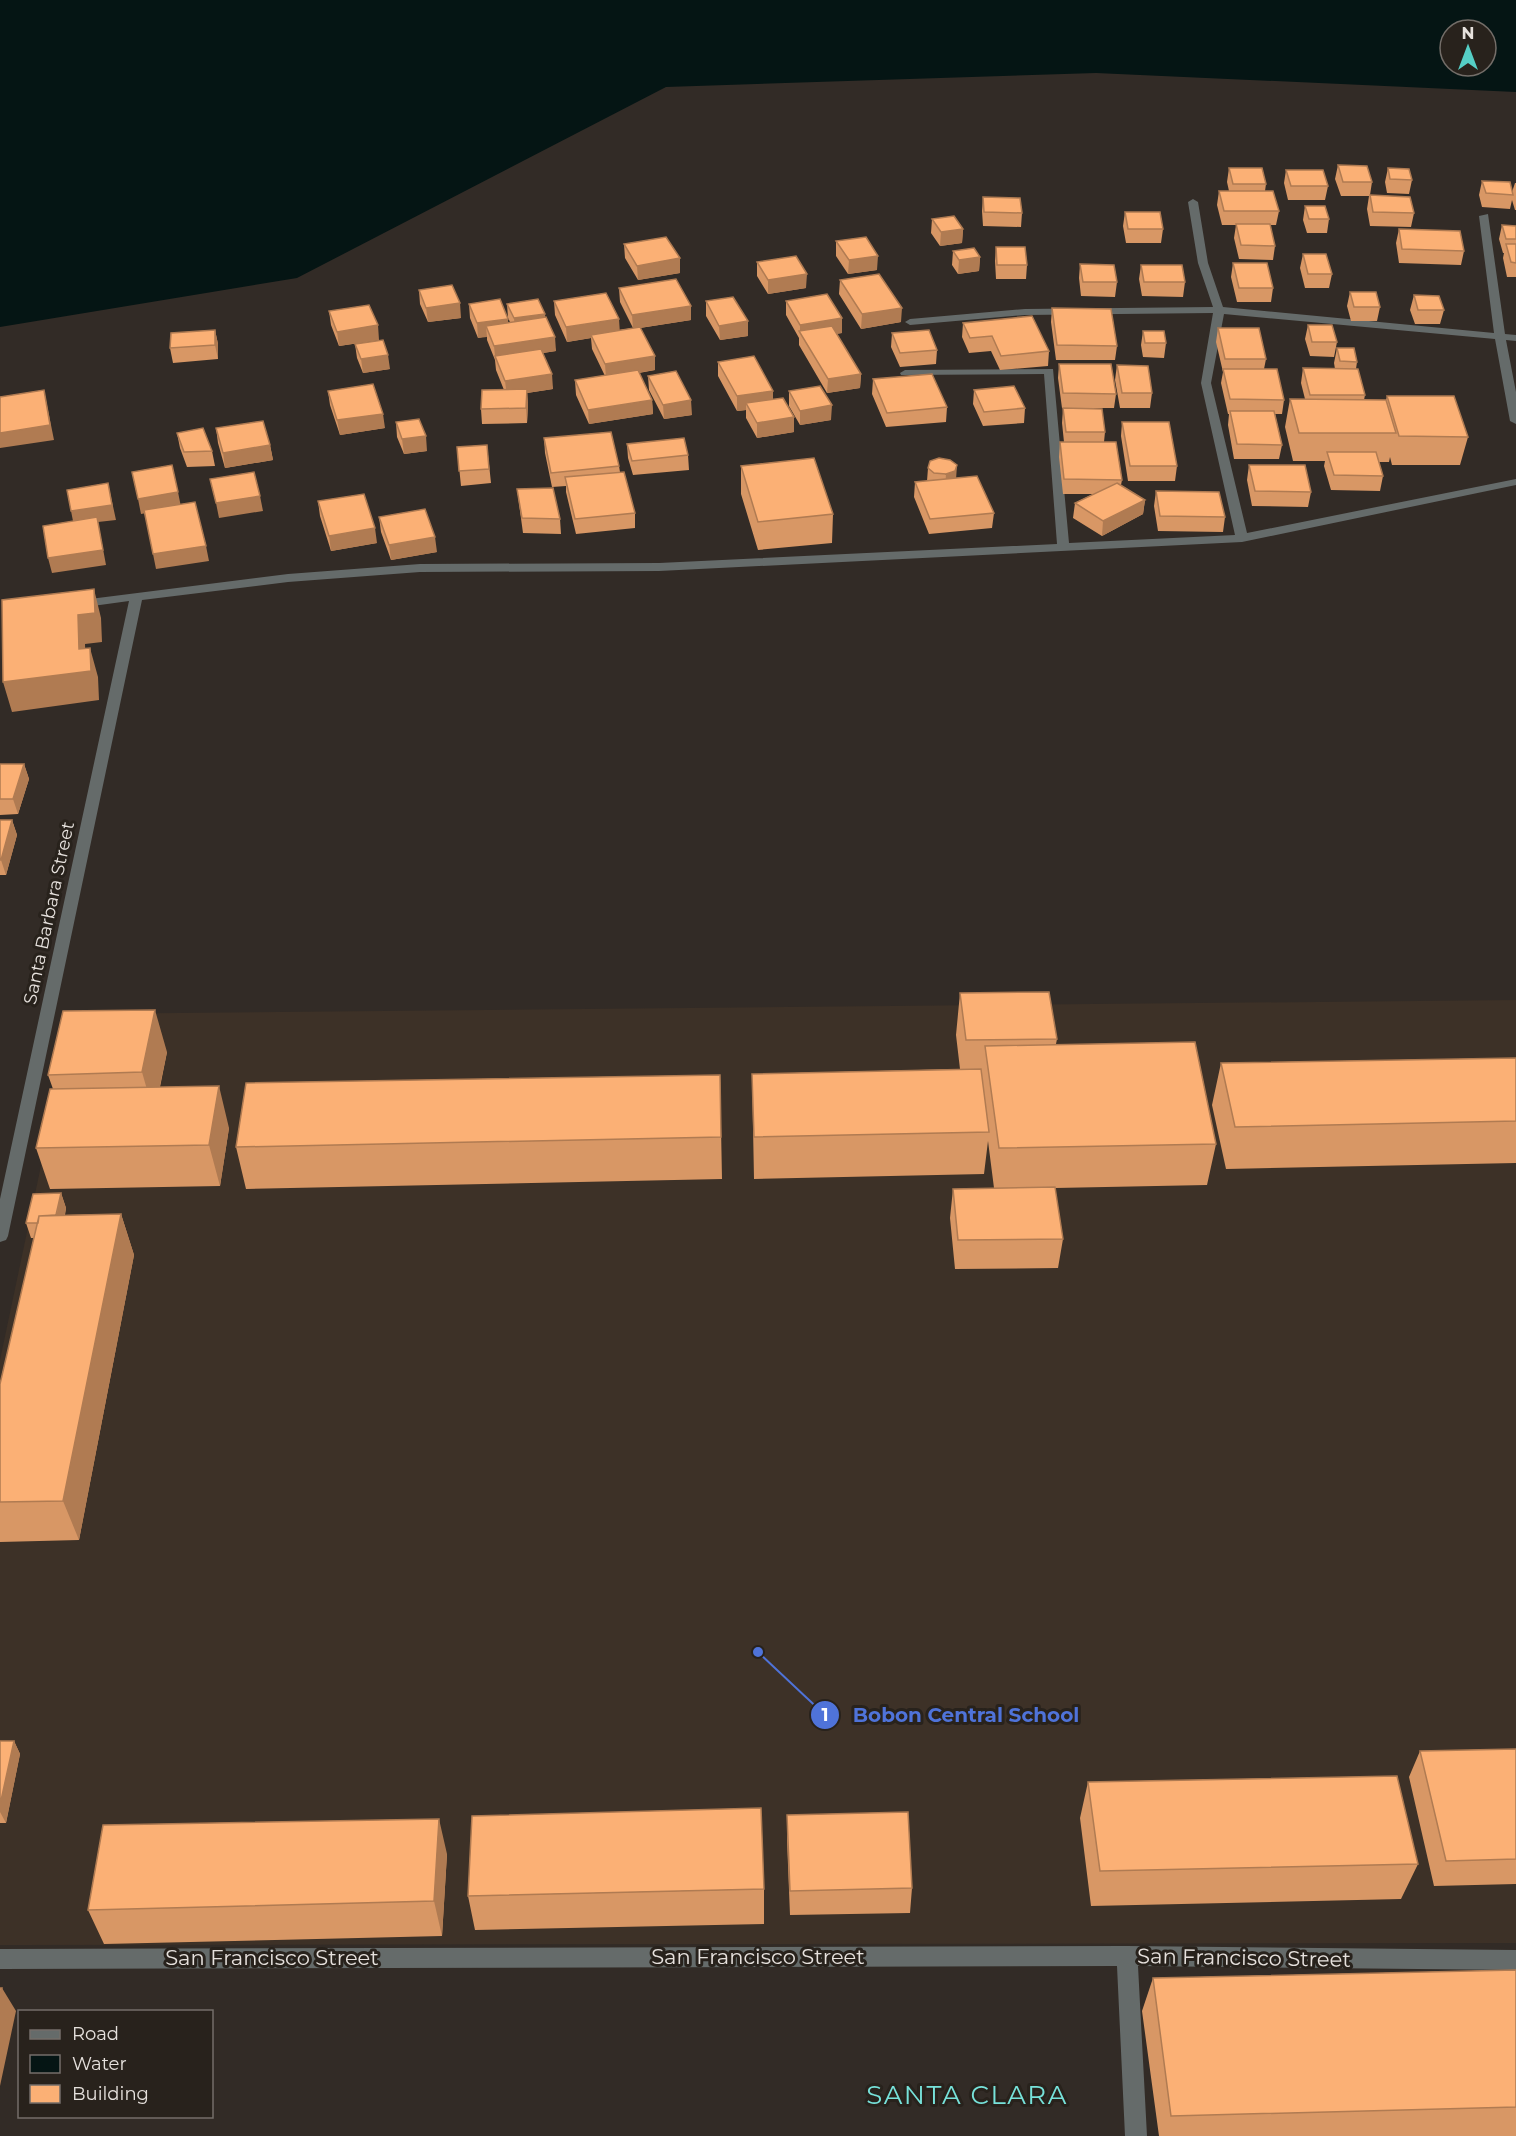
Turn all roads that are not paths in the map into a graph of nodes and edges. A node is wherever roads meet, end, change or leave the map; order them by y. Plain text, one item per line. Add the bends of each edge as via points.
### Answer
1 (1193, 202) dead end
2 (1484, 216) dead end
3 (1219, 310) junction
4 (910, 322) dead end
5 (1500, 337) junction
6 (1516, 338) edge
7 (905, 373) dead end
8 (1516, 421) edge
9 (1516, 482) edge
10 (1242, 538) junction
11 (1063, 548) junction
12 (136, 598) junction
13 (70, 604) edge
14 (0, 1236) edge
15 (1127, 1956) junction
16 (0, 1959) edge
17 (1516, 1960) edge
18 (1136, 2136) edge

1 - 3 street via 1203,263
2 - 5 street
3 - 4 street via 1024,312
3 - 5 street
3 - 10 street via 1206,383
5 - 6 street
5 - 8 street
7 - 11 street via 1049,371
9 - 10 street
10 - 11 street
11 - 12 street via 659,567 420,567 288,578
12 - 13 street
12 - 14 street, Santa Barbara Street
15 - 16 street, San Francisco Street
15 - 17 street, San Francisco Street
15 - 18 street

